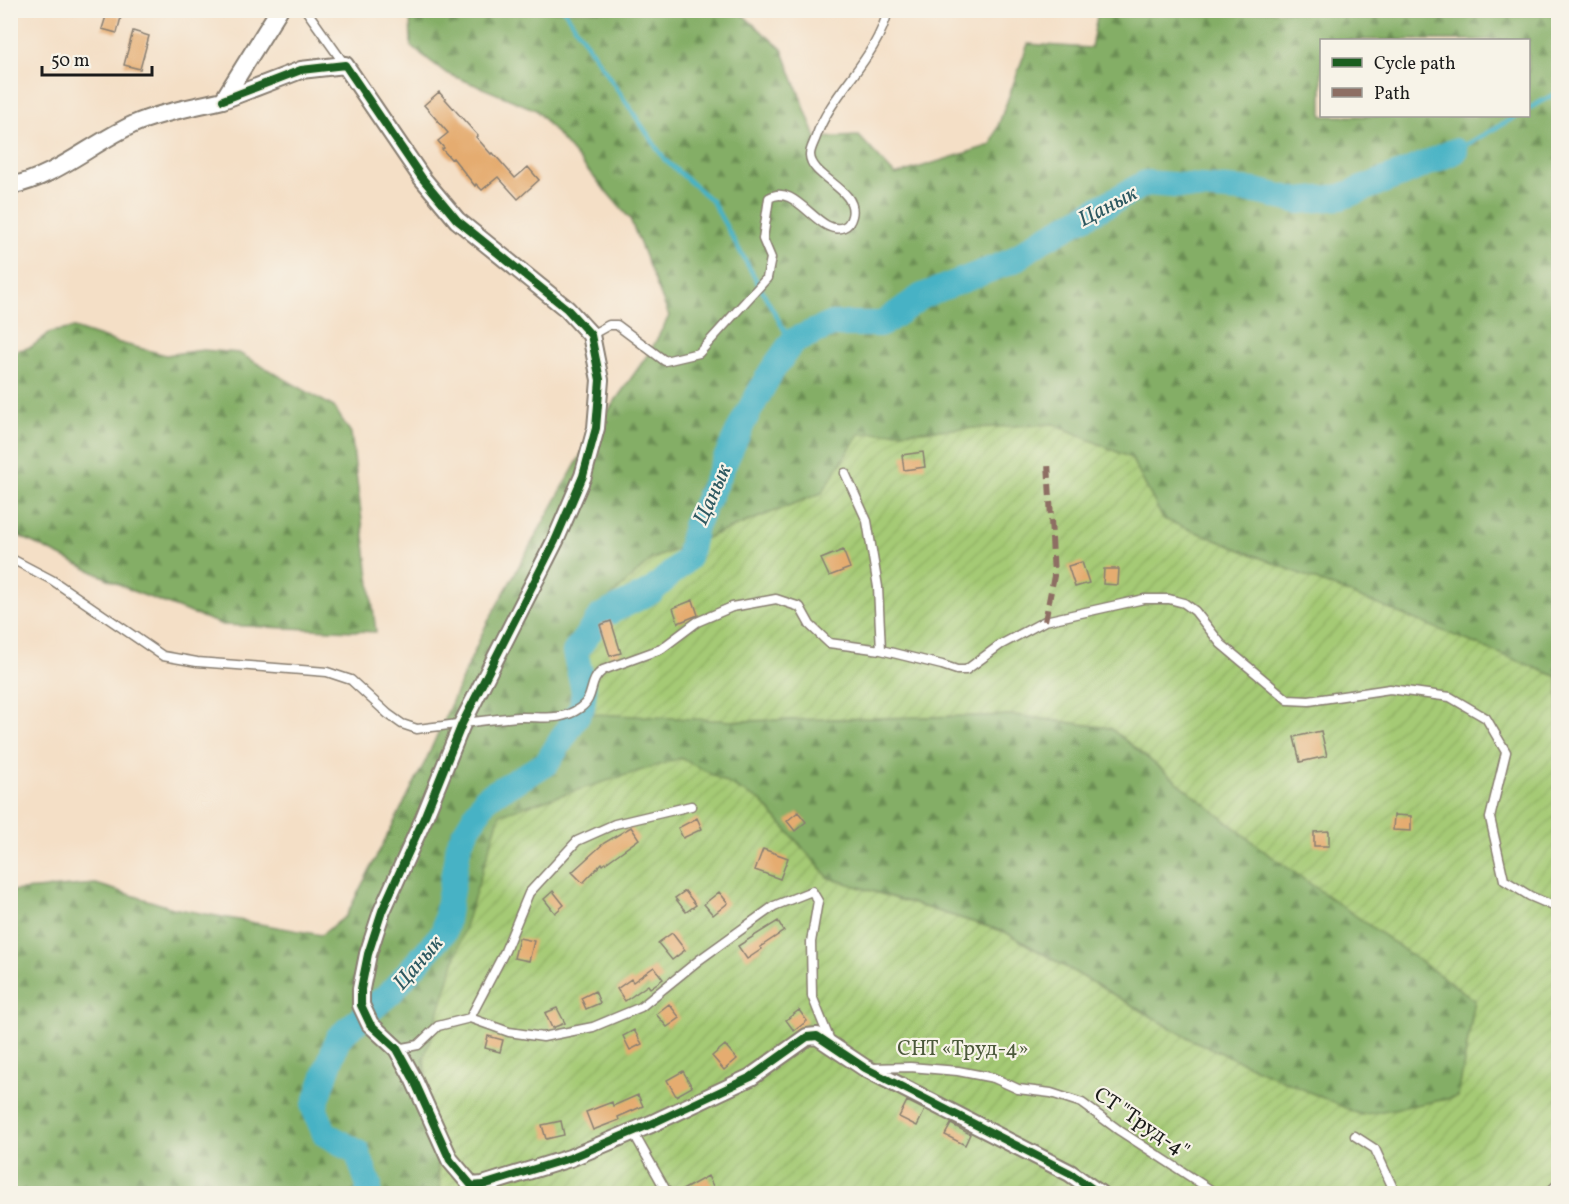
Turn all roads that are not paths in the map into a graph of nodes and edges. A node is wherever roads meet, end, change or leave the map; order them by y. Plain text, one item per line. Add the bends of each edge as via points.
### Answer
1 (279, 10) edge
2 (306, 10) edge
3 (888, 10) edge
4 (345, 65) junction
5 (223, 100) junction
6 (10, 186) edge
7 (591, 335) junction
8 (845, 473) dead end
9 (10, 558) edge
10 (881, 650) junction
11 (462, 724) junction
12 (691, 806) dead end
13 (1558, 908) edge
14 (470, 1018) junction
15 (833, 1046) junction
16 (397, 1049) junction
17 (865, 1068) junction
18 (633, 1132) junction
19 (1355, 1136) dead end
20 (1558, 1184) edge
21 (668, 1194) edge
22 (1100, 1194) edge
23 (1217, 1194) edge
24 (1390, 1194) edge
25 (1547, 1194) edge

1 - 5 street
2 - 4 lane
3 - 7 lane via 876,43 821,120 810,153 812,163 849,198 854,210 851,221 845,227 835,228 785,194 776,193 769,198 763,239 771,258 767,278 699,353 665,361 617,325
4 - 5 street via 301,70
4 - 7 street via 422,178 457,220 567,309
5 - 6 street via 136,123 80,156
7 - 11 street via 600,380 596,428 583,476 555,541
8 - 10 lane via 867,521 878,587
9 - 11 lane via 52,580 163,657 327,672 351,680 402,724 417,729
10 - 11 lane via 829,644 810,625 800,607 776,599 732,607 697,622 661,650 603,670 595,677 590,697 568,715
10 - 13 lane via 966,670 1000,645 1045,621 1144,599 1169,599 1195,611 1221,644 1288,700 1309,701 1390,689 1450,697 1486,718 1506,752 1490,818 1504,880
11 - 16 street via 382,911 368,954 361,1005 370,1024
12 - 14 lane via 615,824 577,841 530,893
14 - 15 lane via 508,1032 543,1037 593,1027 641,1007 774,906 812,891 818,901 811,942 812,996
14 - 16 lane via 438,1026 418,1046
15 - 17 street
15 - 18 street via 817,1036 807,1037 751,1077
16 - 18 street via 450,1160 472,1186 570,1158
17 - 22 street via 1070,1173
17 - 23 lane, СТ "Труд-4" via 958,1071 1082,1103
18 - 21 lane
19 - 24 lane via 1375,1149 1392,1186
20 - 25 lane

